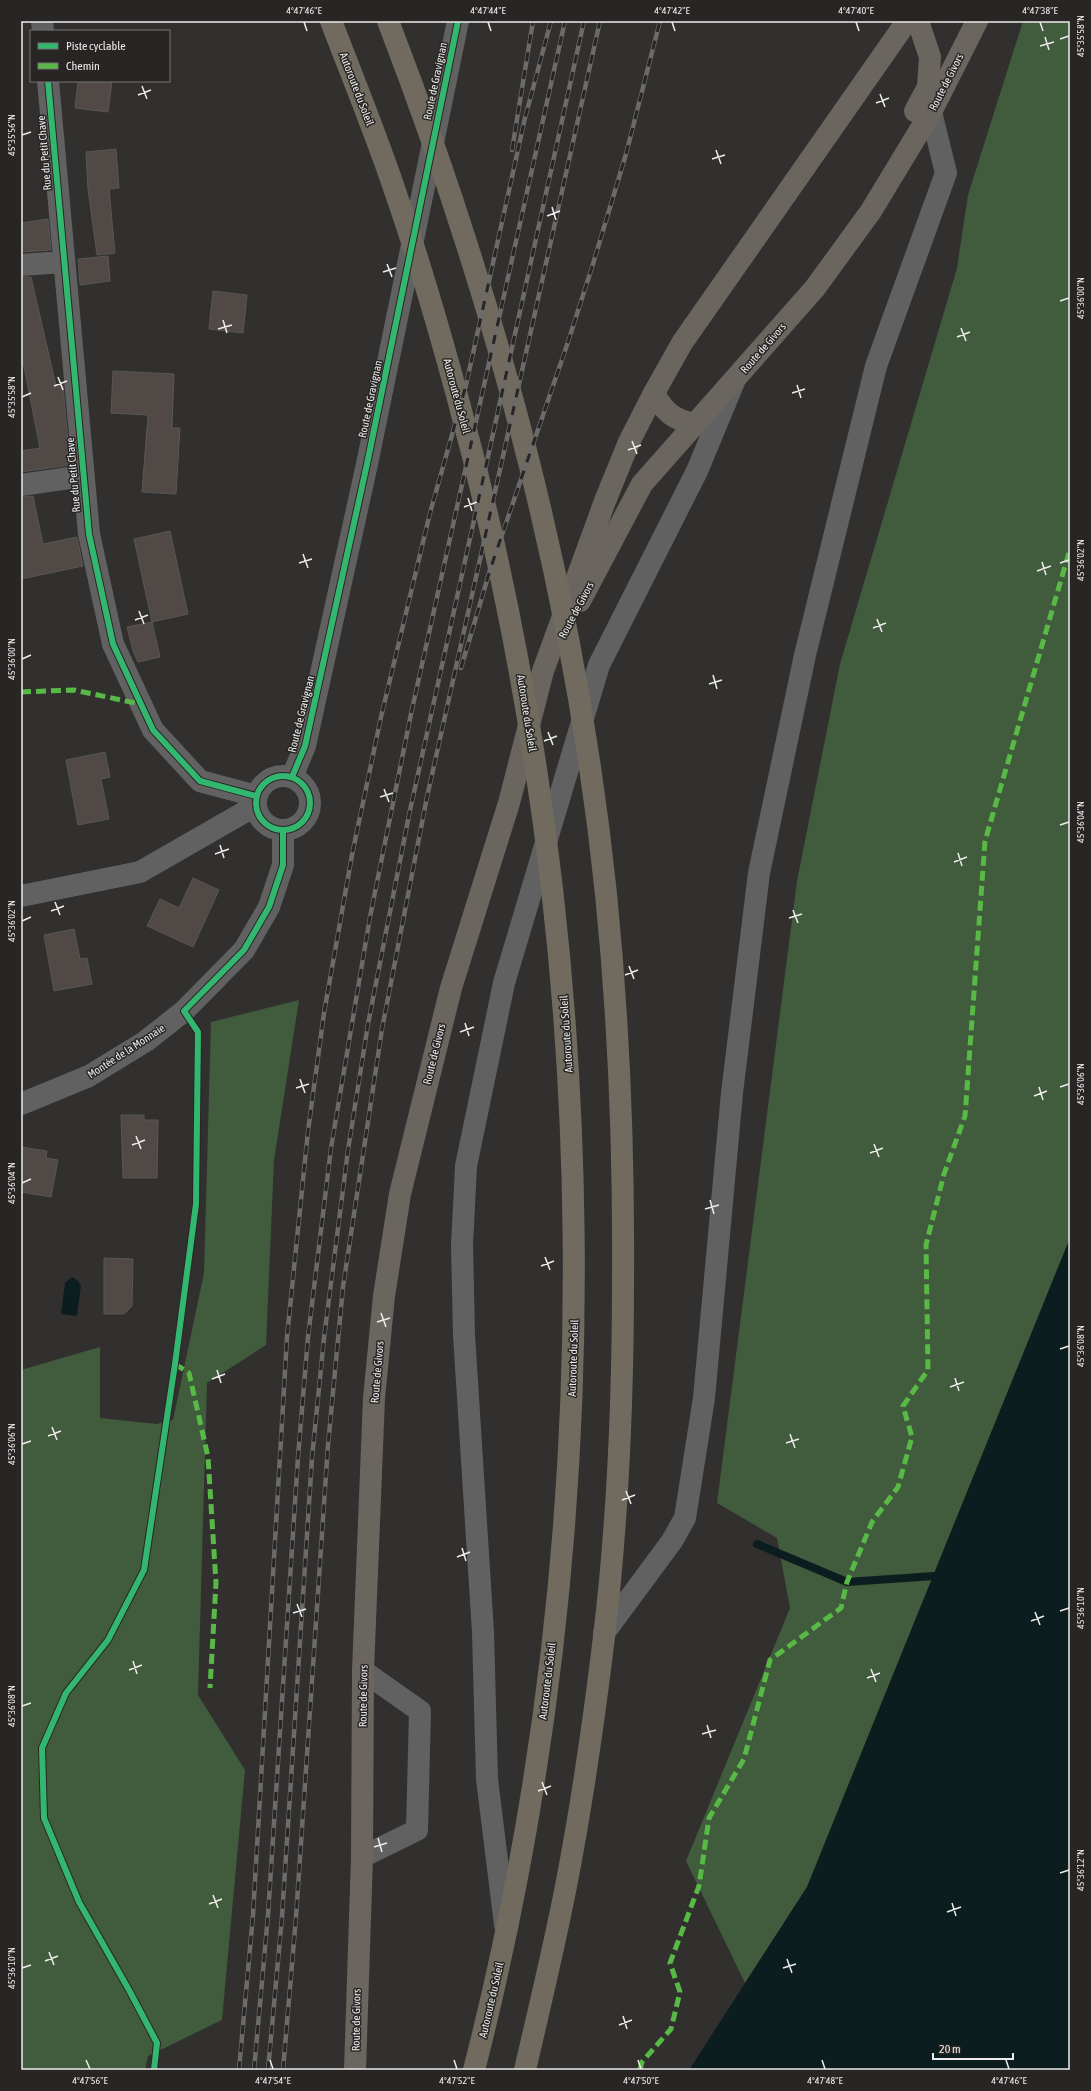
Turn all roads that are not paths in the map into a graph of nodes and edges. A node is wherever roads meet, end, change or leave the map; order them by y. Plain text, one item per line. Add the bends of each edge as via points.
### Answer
1 (330, 21) edge
2 (388, 21) edge
3 (458, 21) edge
4 (907, 21) edge
5 (918, 21) edge
6 (977, 21) edge
7 (48, 82) edge
8 (931, 112) junction
9 (871, 211) junction
10 (64, 262) junction
11 (21, 265) edge
12 (734, 381) junction
13 (654, 393) junction
14 (696, 424) junction
15 (84, 476) junction
16 (21, 485) edge
17 (543, 671) junction
18 (292, 777) junction
19 (256, 801) junction
20 (283, 830) junction
21 (21, 896) edge
22 (21, 1104) edge
23 (604, 1633) junction
24 (363, 1671) junction
25 (362, 1857) junction
26 (506, 1932) junction
27 (355, 2070) edge
28 (474, 2070) edge
29 (525, 2070) edge

1 - 26 highway, Autoroute du Soleil via 394,188 458,398 497,557 527,715 559,943 571,1111 574,1216 574,1321 570,1423 564,1524 545,1700
2 - 23 highway via 472,258 526,449 567,637 597,820 612,972 621,1118 623,1224 621,1425
3 - 18 street, Route de Gravignan via 366,472 305,746
4 - 13 main road, Route de Givors via 682,343
5 - 9 main road via 930,58 928,87 893,154
6 - 8 main road, Route de Givors
7 - 10 street, Rue du Petit Chave
8 - 9 main road, Route de Givors
8 - 23 street via 946,173 876,366 805,655 759,873 732,1093 704,1398 685,1518 672,1541
9 - 12 main road, Route de Givors via 815,288
10 - 11 street
10 - 15 street, Rue du Petit Chave
12 - 14 main road, Route de Givors
12 - 26 street via 697,471 599,665 504,983 466,1166 462,1230 464,1335 483,1632 487,1779
13 - 14 main road via 670,416
13 - 17 main road, Route de Givors via 604,500
14 - 17 main road, Route de Givors via 642,484
15 - 16 street
15 - 19 street, Rue du Petit Chave via 89,534 113,644 153,730 200,781
17 - 24 main road, Route de Givors via 508,803 451,988 400,1194 384,1296 374,1398
18 - 19 street via 275,777 264,783
18 - 20 street via 300,782 309,796 309,811 300,823
19 - 20 street via 258,815 264,823
19 - 21 street via 140,872
20 - 22 street, Montée de la Monnaie via 283,866 270,907 244,950 184,1011 146,1041 89,1076
23 - 29 highway via 584,1780 566,1885
24 - 25 main road, Route de Givors
24 - 25 street via 420,1711 416,1830
25 - 27 main road, Route de Givors
26 - 28 highway, Autoroute du Soleil

